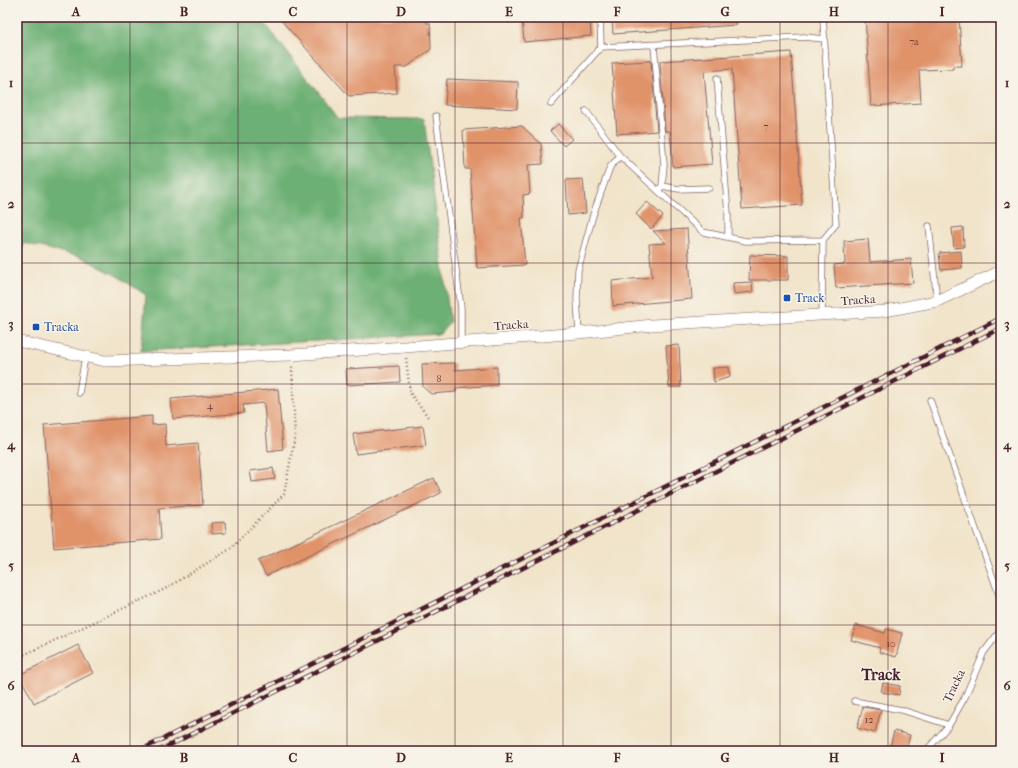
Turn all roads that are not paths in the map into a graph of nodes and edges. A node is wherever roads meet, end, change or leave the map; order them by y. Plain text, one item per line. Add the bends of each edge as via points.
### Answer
1 (600, 17) edge
2 (823, 17) edge
3 (824, 39) junction
4 (654, 45) junction
5 (601, 47) junction
6 (717, 78) dead end
7 (551, 104) dead end
8 (586, 110) dead end
9 (436, 116) dead end
10 (620, 156) junction
11 (662, 186) junction
12 (709, 188) dead end
13 (658, 191) junction
14 (929, 226) dead end
15 (728, 236) junction
16 (823, 240) junction
17 (1001, 271) edge
18 (937, 301) junction
19 (822, 316) junction
20 (580, 333) junction
21 (17, 341) edge
22 (461, 341) junction
23 (85, 357) junction
24 (79, 393) dead end
25 (930, 400) dead end
26 (1001, 600) edge
27 (1001, 630) edge
28 (854, 702) dead end
29 (949, 725) junction
30 (926, 751) edge

1 - 5 lane
2 - 3 lane
3 - 4 lane via 804,37
3 - 16 lane via 836,224
4 - 5 lane
4 - 11 lane via 664,165
5 - 7 lane
6 - 15 lane
8 - 10 lane
9 - 22 lane via 461,308
10 - 13 lane
10 - 20 lane via 610,167 593,214 578,270
11 - 12 lane via 679,189
11 - 13 lane
13 - 15 lane via 703,232
14 - 18 lane
15 - 16 lane via 746,241
16 - 19 lane
17 - 18 street, Tracka
18 - 19 street, Tracka via 884,311
19 - 20 street, Tracka via 652,325
20 - 22 street, Tracka
21 - 23 street, Tracka
22 - 23 street, Tracka via 291,355 105,361
23 - 24 lane
25 - 26 lane
27 - 29 lane, Tracka via 984,652 965,697
28 - 29 lane via 902,710
29 - 30 lane, Tracka

